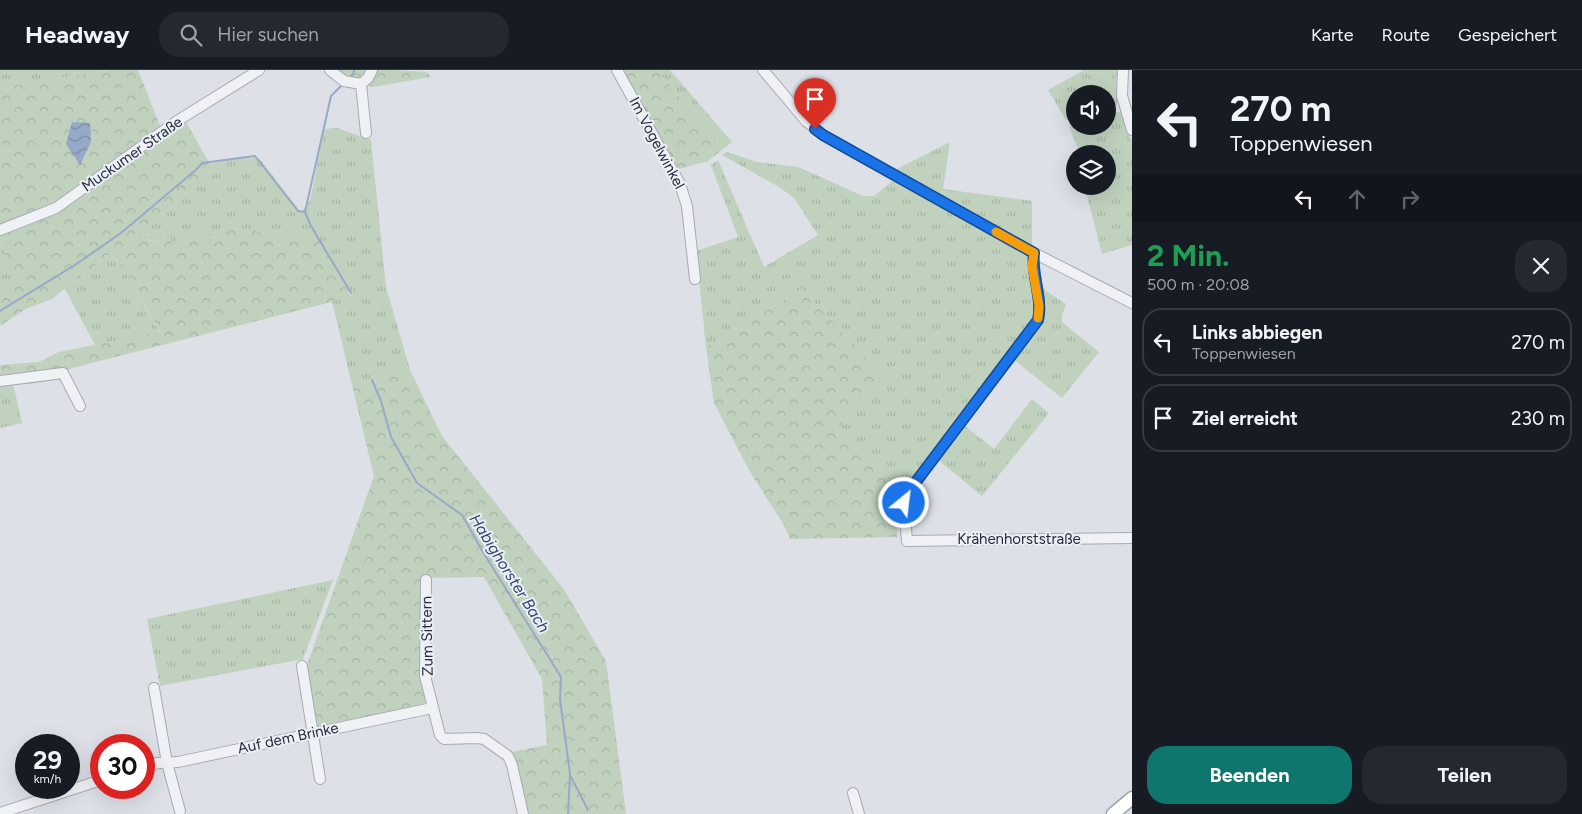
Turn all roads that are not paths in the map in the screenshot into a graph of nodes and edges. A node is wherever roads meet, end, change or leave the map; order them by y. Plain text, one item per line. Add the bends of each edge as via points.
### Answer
1 (259, 70) edge
2 (330, 70) edge
3 (372, 70) edge
4 (617, 70) edge
5 (763, 70) edge
6 (1123, 70) edge
7 (361, 84) junction
8 (1132, 130) edge
9 (366, 133) dead end
10 (0, 230) edge
11 (1034, 253) junction
12 (695, 279) dead end
13 (1132, 303) edge
14 (0, 381) edge
15 (80, 406) dead end
16 (1132, 538) edge
17 (426, 580) dead end
18 (302, 666) dead end
19 (154, 688) dead end
20 (432, 708) junction
21 (312, 733) junction
22 (167, 763) junction
23 (155, 765) edge
24 (320, 779) dead end
25 (90, 784) edge
26 (853, 793) dead end
27 (1132, 798) edge
28 (180, 811) dead end
29 (0, 813) edge
30 (523, 814) edge
31 (859, 814) edge
32 (1113, 814) edge

1 - 10 street, Muckumer Straße via 177,121 56,208
2 - 7 street via 344,81
3 - 7 street
4 - 12 street, Im Vogelwinkel via 680,184 687,206
5 - 11 street via 823,135
6 - 8 street via 1122,96
7 - 9 street
11 - 13 street
11 - 16 street, Krähenhorststraße via 1032,266 1039,306 1038,320 909,491 904,503 907,541
14 - 15 street via 62,373
17 - 20 street, Zum Sittern via 426,676
18 - 21 street
19 - 22 street
20 - 21 street, Auf dem Brinke
20 - 30 street, Zum Sittern via 444,739 484,739 508,756
21 - 22 street, Auf dem Brinke
21 - 24 street
22 - 23 street, Auf dem Brinke
22 - 28 street
25 - 29 street
26 - 31 street
27 - 32 main road

